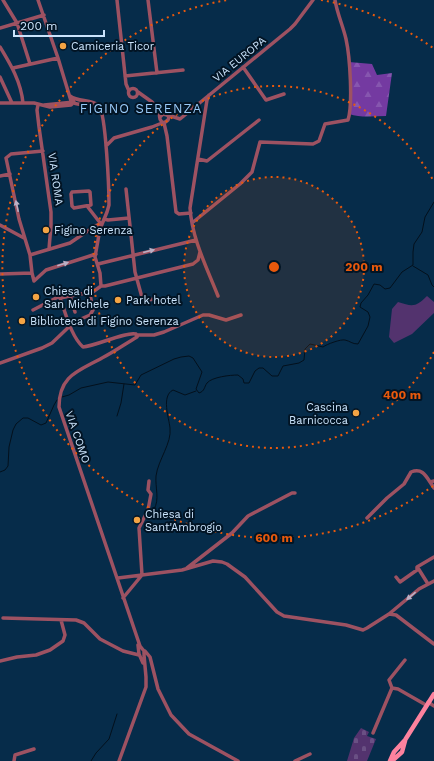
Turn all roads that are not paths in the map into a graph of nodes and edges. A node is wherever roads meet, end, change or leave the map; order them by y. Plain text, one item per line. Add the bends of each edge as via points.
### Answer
1 (38, 0) edge
2 (117, 0) edge
3 (148, 0) edge
4 (313, 0) edge
5 (334, 0) edge
6 (6, 1) edge
7 (44, 15) junction
8 (17, 23) junction
9 (0, 28) edge
10 (0, 47) edge
11 (58, 58) junction
12 (30, 64) junction
13 (243, 67) junction
14 (13, 68) junction
15 (183, 70) dead end
16 (157, 73) junction
17 (126, 76) junction
18 (0, 77) edge
19 (126, 84) junction
20 (133, 89) junction
21 (129, 91) junction
22 (138, 92) junction
23 (284, 94) dead end
24 (209, 95) junction
25 (136, 97) junction
26 (144, 97) junction
27 (72, 100) junction
28 (12, 103) junction
29 (23, 103) junction
30 (199, 103) junction
31 (0, 104) edge
32 (41, 105) junction
33 (160, 109) junction
34 (205, 109) junction
35 (166, 115) junction
36 (101, 116) junction
37 (180, 119) junction
38 (259, 120) dead end
39 (164, 121) junction
40 (104, 135) junction
41 (114, 138) junction
42 (106, 146) junction
43 (43, 151) junction
44 (198, 160) junction
45 (10, 174) junction
46 (0, 176) edge
47 (126, 189) dead end
48 (87, 206) junction
49 (191, 213) junction
50 (129, 218) junction
51 (104, 219) junction
52 (192, 223) junction
53 (101, 224) junction
54 (0, 225) edge
55 (24, 238) junction
56 (196, 240) junction
57 (200, 248) junction
58 (48, 249) junction
59 (96, 254) junction
60 (30, 255) junction
61 (133, 255) junction
62 (204, 260) junction
63 (98, 264) junction
64 (193, 264) junction
65 (32, 273) junction
66 (0, 274) edge
67 (136, 278) junction
68 (101, 286) junction
69 (91, 292) junction
70 (70, 296) junction
71 (218, 296) dead end
72 (60, 298) junction
73 (154, 299) dead end
74 (33, 310) dead end
75 (75, 312) dead end
76 (241, 314) dead end
77 (71, 326) junction
78 (137, 337) junction
79 (0, 363) edge
80 (149, 481) dead end
81 (432, 481) edge
82 (434, 488) edge
83 (295, 493) dead end
84 (367, 518) dead end
85 (434, 557) edge
86 (417, 567) junction
87 (186, 569) junction
88 (142, 575) junction
89 (396, 577) dead end
90 (118, 578) junction
91 (434, 581) edge
92 (428, 584) junction
93 (121, 591) junction
94 (129, 591) junction
95 (123, 598) junction
96 (389, 614) junction
97 (3, 618) dead end
98 (61, 620) junction
99 (434, 644) edge
100 (141, 653) junction
101 (405, 660) dead end
102 (0, 661) edge
103 (392, 688) junction
104 (434, 694) edge
105 (427, 704) junction
106 (434, 706) edge
107 (373, 733) dead end
108 (34, 748) dead end
109 (310, 754) dead end
110 (14, 761) edge
111 (119, 761) edge
112 (238, 761) edge
113 (295, 761) edge
114 (391, 761) edge

1 - 7 street
2 - 17 street
3 - 16 street
4 - 13 street, VIA EUROPA via 295,24
5 - 52 street via 348,54 351,103 348,120 325,124 319,141 313,144 260,142 252,172
6 - 8 street
7 - 8 street
7 - 11 street
8 - 9 street
8 - 12 street
10 - 14 street
11 - 12 street
11 - 27 street
12 - 14 street
13 - 23 street via 266,100
13 - 24 street, VIA EUROPA
14 - 29 street
15 - 16 street
16 - 17 street
17 - 19 street
18 - 28 street
19 - 20 street
19 - 21 street
20 - 21 street
20 - 22 street
21 - 25 street via 130,97
22 - 25 street
22 - 26 street
24 - 30 street, VIA EUROPA
24 - 34 street
25 - 26 street
26 - 33 street
27 - 32 street via 71,105
27 - 36 street via 93,106 98,109
27 - 36 street via 91,102 101,110
28 - 29 street
28 - 31 street
29 - 32 street
30 - 34 street via 203,104
30 - 37 street, VIA EUROPA
32 - 43 street, VIA ROMA via 37,112
33 - 35 street
33 - 39 street
34 - 44 street
35 - 37 street
35 - 39 street
35 - 39 street
36 - 40 street
37 - 39 street
38 - 44 street via 207,161
39 - 41 street
39 - 49 street via 176,212
40 - 41 street
40 - 42 street
41 - 42 street
42 - 51 street via 109,205
43 - 45 street via 8,154 6,158
43 - 58 street, VIA ROMA via 51,212
44 - 49 street
45 - 46 street
55 -> 45 street
47 - 50 street
48 - 48 street via 74,208 72,192 89,190 92,202
48 - 53 street
49 - 52 street
50 - 51 street
50 - 61 street
51 - 53 street
52 - 56 street
53 - 58 street via 70,243
53 - 59 street
54 - 55 street
55 - 60 street
56 - 57 street
61 -> 56 street
57 - 62 street
57 - 64 street via 198,260
58 - 60 street
59 - 63 street
65 -> 59 street via 34,281 46,270
60 - 65 street
61 - 63 street
61 - 67 street
62 - 64 street
62 - 71 street
63 - 68 street
64 - 67 street
65 - 66 street
67 - 68 street
67 - 73 street via 143,301
68 - 69 street
69 - 70 street
69 - 77 street via 92,313
70 - 72 street
70 - 75 street
72 - 74 street via 48,301
72 - 77 street
76 - 78 street via 226,320 203,315 164,332
77 - 78 street via 72,332 83,347 131,333
77 - 79 street via 42,348
78 - 90 street, VIA COMO via 72,375 63,384 59,396 59,407
80 - 88 street via 148,490 151,494 148,510 139,528
81 - 82 street
81 - 84 street via 419,470 411,472 404,484
83 - 87 street via 248,516 232,533
85 - 86 street
86 - 89 street via 417,570 400,582
86 - 92 street
87 - 88 street
87 - 96 street via 213,561 227,564 245,577 277,612 292,618 358,629 367,628
88 - 90 street
88 - 94 street
90 - 93 street, VIA COMO
91 - 92 street
92 -> 96 street
93 - 94 street
93 - 95 street, VIA COMO
94 - 95 street
95 - 100 street, VIA COMO
96 - 99 street via 396,615
97 - 98 street
98 - 100 street via 84,623 100,639 123,651
98 - 102 street via 63,641 50,650
100 - 111 street, VIA COMO via 146,670 146,687
100 - 112 street via 150,656 158,689 171,715 189,734
101 - 103 street via 389,680
103 - 105 street
103 - 107 street
104 - 105 main road
105 - 106 street
105 - 114 main road via 405,740 394,752
108 - 110 street via 15,755
109 - 113 street

